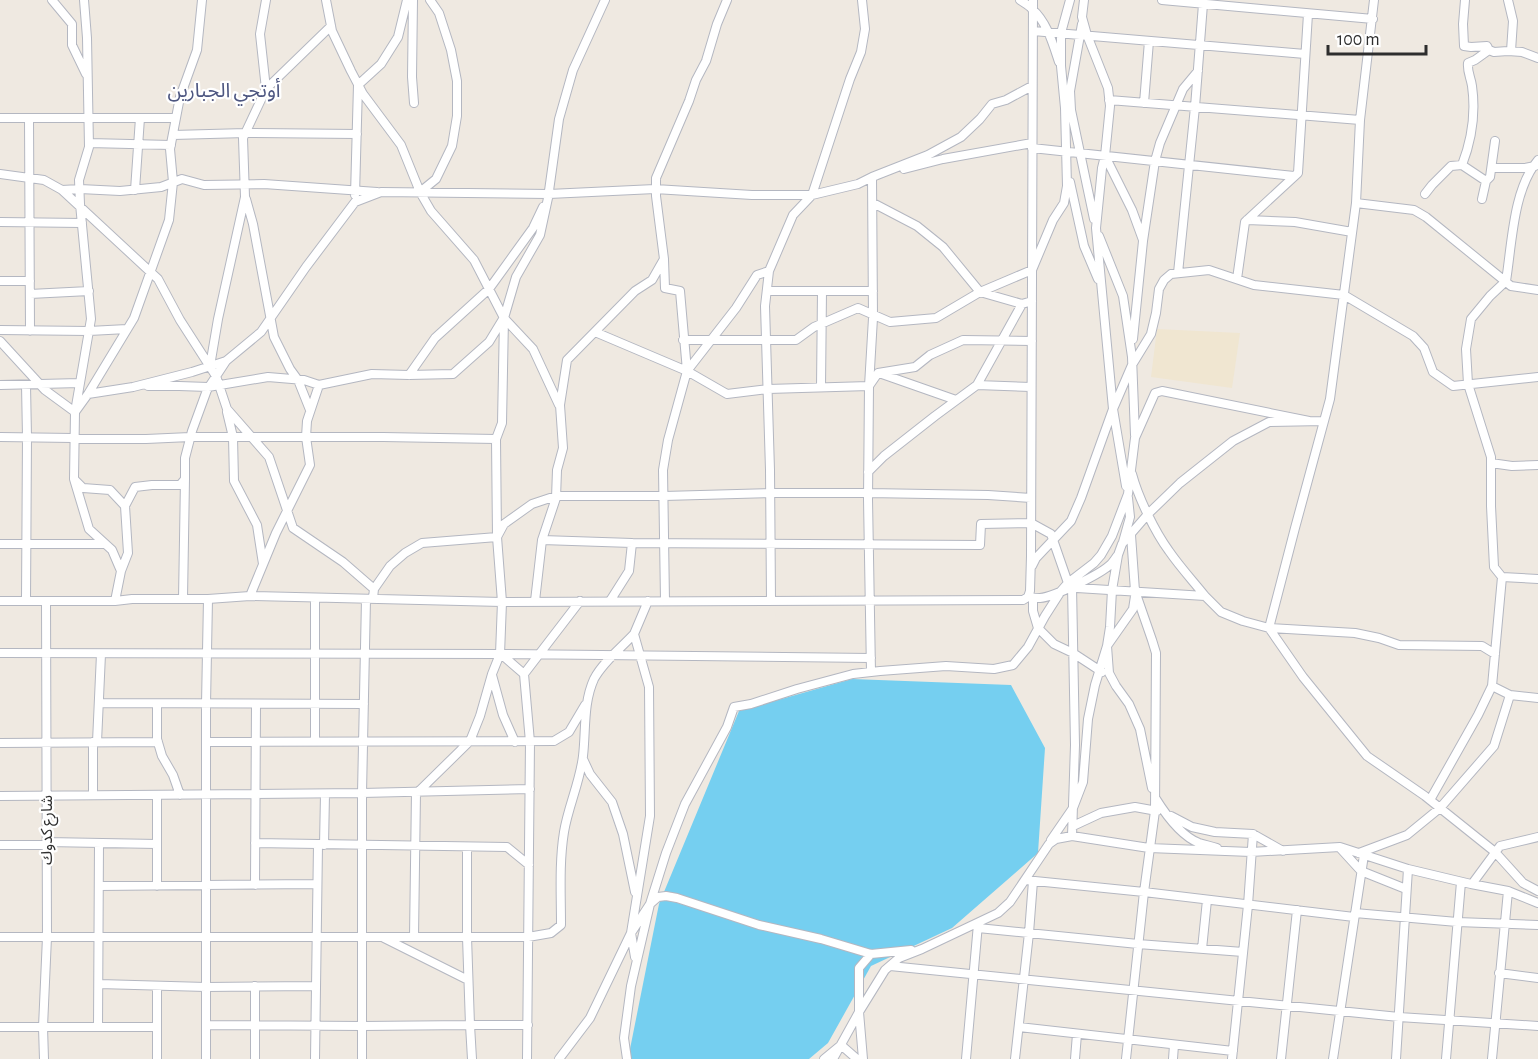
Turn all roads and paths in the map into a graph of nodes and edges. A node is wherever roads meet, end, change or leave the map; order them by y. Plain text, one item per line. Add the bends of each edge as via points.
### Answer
1 (52, 0) edge
2 (84, 0) edge
3 (202, 0) edge
4 (266, 0) edge
5 (326, 0) edge
6 (408, 0) edge
7 (413, 0) edge
8 (430, 0) edge
9 (605, 0) edge
10 (726, 0) edge
11 (862, 0) edge
12 (1020, 0) edge
13 (1070, 0) edge
14 (1084, 0) edge
15 (1162, 0) edge
16 (1374, 0) edge
17 (1465, 0) edge
18 (1508, 0) edge
19 (1033, 4) edge
20 (1203, 4) junction
21 (1243, 4) edge
22 (1308, 14) junction
23 (1373, 19) junction
24 (331, 26) junction
25 (1032, 31) junction
26 (1048, 32) junction
27 (1061, 33) junction
28 (1084, 35) junction
29 (1149, 41) junction
30 (1200, 45) junction
31 (1489, 50) junction
32 (1511, 51) junction
33 (1305, 54) junction
34 (1538, 58) edge
35 (1061, 66) junction
36 (1198, 70) junction
37 (87, 75) junction
38 (358, 84) junction
39 (1032, 86) junction
40 (266, 89) junction
41 (1071, 91) junction
42 (1109, 100) junction
43 (414, 103) dead end
44 (1144, 103) junction
45 (1176, 105) junction
46 (1195, 107) junction
47 (1301, 115) junction
48 (0, 118) edge
49 (29, 118) junction
50 (88, 118) junction
51 (140, 118) junction
52 (176, 118) junction
53 (1360, 120) junction
54 (246, 133) junction
55 (357, 134) junction
56 (173, 135) junction
57 (1496, 141) dead end
58 (89, 143) junction
59 (138, 144) junction
60 (171, 145) junction
61 (1032, 146) junction
62 (1080, 153) junction
63 (1065, 156) junction
64 (1105, 156) junction
65 (1155, 161) junction
66 (1536, 164) edge
67 (1189, 165) junction
68 (1462, 165) junction
69 (1492, 168) junction
70 (0, 174) edge
71 (1294, 176) junction
72 (872, 177) junction
73 (30, 178) junction
74 (1486, 181) junction
75 (173, 182) junction
76 (245, 185) junction
77 (80, 189) junction
78 (655, 189) junction
79 (62, 190) junction
80 (135, 190) junction
81 (356, 191) junction
82 (381, 192) junction
83 (420, 192) junction
84 (549, 194) junction
85 (1425, 194) dead end
86 (812, 195) junction
87 (246, 197) junction
88 (1482, 199) dead end
89 (355, 202) junction
90 (873, 203) junction
91 (1356, 203) junction
92 (81, 208) junction
93 (1247, 220) junction
94 (0, 222) edge
95 (30, 223) junction
96 (82, 224) junction
97 (1096, 228) junction
98 (1352, 232) junction
99 (1143, 241) junction
100 (664, 259) junction
101 (769, 270) junction
102 (1032, 270) junction
103 (150, 272) junction
104 (1178, 273) junction
105 (1237, 279) junction
106 (0, 281) edge
107 (30, 281) junction
108 (1506, 281) junction
109 (1101, 287) junction
110 (489, 289) junction
111 (1538, 290) edge
112 (88, 291) junction
113 (767, 291) junction
114 (822, 291) junction
115 (873, 291) junction
116 (980, 292) junction
117 (30, 294) junction
118 (1344, 295) junction
119 (1032, 301) junction
120 (1022, 304) junction
121 (873, 315) junction
122 (271, 318) junction
123 (504, 318) junction
124 (822, 324) junction
125 (127, 329) junction
126 (0, 330) edge
127 (30, 331) junction
128 (89, 331) junction
129 (596, 332) junction
130 (683, 340) junction
131 (712, 340) junction
132 (766, 340) junction
133 (1002, 340) junction
134 (0, 341) edge
135 (1032, 341) junction
136 (226, 361) junction
137 (1132, 361) junction
138 (210, 366) junction
139 (687, 371) junction
140 (878, 373) junction
141 (409, 375) junction
142 (216, 376) junction
143 (1538, 377) edge
144 (298, 380) junction
145 (80, 383) junction
146 (26, 384) junction
147 (40, 384) junction
148 (1468, 384) junction
149 (0, 385) edge
150 (319, 385) junction
151 (977, 385) junction
152 (220, 386) junction
153 (869, 386) junction
154 (133, 387) junction
155 (208, 387) junction
156 (821, 387) junction
157 (1031, 387) junction
158 (768, 389) junction
159 (88, 394) junction
160 (957, 400) junction
161 (560, 405) junction
162 (227, 409) junction
163 (1113, 409) junction
164 (310, 410) junction
165 (75, 412) junction
166 (1309, 421) junction
167 (1324, 421) junction
168 (251, 436) junction
169 (0, 437) edge
170 (27, 437) junction
171 (75, 437) junction
172 (190, 437) junction
173 (233, 437) junction
174 (306, 437) junction
175 (1135, 438) junction
176 (496, 439) junction
177 (1491, 463) junction
178 (1538, 465) edge
179 (1131, 470) junction
180 (868, 472) junction
181 (74, 479) junction
182 (185, 479) junction
183 (770, 493) junction
184 (868, 493) junction
185 (1128, 494) junction
186 (556, 496) junction
187 (664, 496) junction
188 (1031, 498) junction
189 (125, 506) junction
190 (287, 511) junction
191 (1148, 514) junction
192 (1031, 523) junction
193 (1131, 535) junction
194 (497, 537) junction
195 (542, 540) junction
196 (1054, 541) junction
197 (664, 542) junction
198 (632, 543) junction
199 (771, 543) junction
200 (0, 544) edge
201 (26, 544) junction
202 (105, 544) junction
203 (869, 544) junction
204 (1122, 544) junction
205 (1118, 555) junction
206 (263, 565) junction
207 (1030, 570) junction
208 (121, 571) junction
209 (1503, 577) junction
210 (1538, 579) edge
211 (1070, 585) junction
212 (374, 589) junction
213 (1112, 590) junction
214 (1061, 591) junction
215 (1135, 591) junction
216 (250, 596) junction
217 (1205, 596) junction
218 (1030, 597) junction
219 (315, 598) junction
220 (183, 599) junction
221 (208, 599) junction
222 (370, 599) junction
223 (0, 601) edge
224 (26, 601) junction
225 (46, 601) junction
226 (115, 601) junction
227 (535, 601) junction
228 (580, 601) junction
229 (610, 601) junction
230 (648, 601) junction
231 (665, 601) junction
232 (771, 601) junction
233 (870, 601) junction
234 (502, 602) junction
235 (1038, 628) junction
236 (1269, 628) junction
237 (634, 634) junction
238 (1107, 646) junction
239 (0, 653) edge
240 (46, 653) junction
241 (1073, 653) junction
242 (100, 654) junction
243 (207, 654) junction
244 (315, 654) junction
245 (365, 654) junction
246 (500, 654) junction
247 (539, 654) junction
248 (1495, 654) junction
249 (614, 655) junction
250 (640, 656) junction
251 (871, 658) junction
252 (1100, 670) junction
253 (871, 672) junction
254 (492, 674) junction
255 (524, 674) junction
256 (1116, 686) junction
257 (1492, 686) junction
258 (1510, 694) junction
259 (1538, 698) edge
260 (99, 703) junction
261 (157, 704) junction
262 (206, 704) junction
263 (256, 704) junction
264 (315, 704) junction
265 (364, 704) junction
266 (586, 704) junction
267 (256, 741) junction
268 (315, 741) junction
269 (363, 741) junction
270 (470, 741) junction
271 (47, 742) junction
272 (95, 742) junction
273 (158, 742) junction
274 (206, 742) junction
275 (515, 742) junction
276 (530, 742) junction
277 (0, 743) edge
278 (583, 759) junction
279 (530, 789) junction
280 (417, 792) junction
281 (362, 793) junction
282 (255, 794) junction
283 (325, 794) junction
284 (47, 795) junction
285 (93, 795) junction
286 (157, 795) junction
287 (180, 795) junction
288 (206, 795) junction
289 (0, 796) edge
290 (1155, 798) junction
291 (1430, 800) junction
292 (1073, 808) junction
293 (1440, 808) junction
294 (1155, 811) junction
295 (1165, 813) junction
296 (1073, 826) junction
297 (1253, 834) junction
298 (1072, 836) junction
299 (1538, 837) edge
300 (47, 843) junction
301 (99, 843) junction
302 (255, 843) junction
303 (157, 844) junction
304 (1049, 844) junction
305 (0, 845) edge
306 (321, 845) junction
307 (362, 845) junction
308 (415, 846) junction
309 (466, 847) junction
310 (1340, 847) junction
311 (1149, 848) junction
312 (1227, 851) junction
313 (1283, 851) junction
314 (1251, 852) junction
315 (1495, 852) junction
316 (1361, 854) junction
317 (529, 865) junction
318 (1408, 869) junction
319 (1361, 872) junction
320 (1029, 880) junction
321 (1461, 882) junction
322 (317, 884) junction
323 (1472, 884) junction
324 (99, 885) junction
325 (255, 885) junction
326 (157, 886) junction
327 (206, 886) junction
328 (1406, 889) junction
329 (1508, 891) junction
330 (1538, 891) edge
331 (1144, 892) junction
332 (636, 897) junction
333 (1207, 900) junction
334 (1538, 903) edge
335 (650, 904) junction
336 (1248, 904) junction
337 (1297, 910) junction
338 (1355, 915) junction
339 (1405, 918) junction
340 (1457, 922) junction
341 (1504, 924) junction
342 (978, 925) junction
343 (1538, 925) edge
344 (631, 933) junction
345 (1029, 933) junction
346 (0, 937) edge
347 (47, 937) junction
348 (99, 937) junction
349 (206, 937) junction
350 (316, 937) junction
351 (362, 937) junction
352 (382, 937) junction
353 (414, 937) junction
354 (466, 937) junction
355 (528, 937) junction
356 (1138, 944) junction
357 (922, 949) junction
358 (1202, 949) junction
359 (1243, 952) junction
360 (871, 954) junction
361 (636, 962) junction
362 (890, 966) junction
363 (1499, 973) junction
364 (973, 975) junction
365 (1538, 978) edge
366 (468, 980) junction
367 (1024, 980) junction
368 (99, 984) junction
369 (158, 986) junction
370 (255, 986) junction
371 (316, 986) junction
372 (206, 987) junction
373 (1133, 991) junction
374 (1238, 1001) junction
375 (1287, 1006) junction
376 (1341, 1011) junction
377 (859, 1012) junction
378 (1399, 1017) junction
379 (1449, 1020) junction
380 (1495, 1023) junction
381 (206, 1024) junction
382 (255, 1024) junction
383 (470, 1024) junction
384 (316, 1025) junction
385 (528, 1025) junction
386 (362, 1026) junction
387 (1538, 1026) edge
388 (0, 1027) edge
389 (43, 1027) junction
390 (98, 1027) junction
391 (156, 1027) junction
392 (1019, 1027) junction
393 (1077, 1034) junction
394 (1128, 1040) junction
395 (841, 1045) junction
396 (1174, 1045) junction
397 (1232, 1055) edge
398 (561, 1058) edge
399 (44, 1059) edge
400 (157, 1059) edge
401 (206, 1059) edge
402 (255, 1059) edge
403 (315, 1059) edge
404 (362, 1059) edge
405 (472, 1059) edge
406 (527, 1059) edge
407 (627, 1059) edge
408 (824, 1059) edge
409 (833, 1059) edge
410 (857, 1059) edge
411 (862, 1059) edge
412 (966, 1059) edge
413 (1015, 1059) edge
414 (1075, 1059) edge
415 (1126, 1059) edge
416 (1173, 1059) edge
417 (1281, 1059) edge
418 (1333, 1059) edge
419 (1396, 1059) edge
420 (1446, 1059) edge
421 (1492, 1059) edge

1 - 37 street via 72,24 72,45
2 - 37 street
3 - 52 street via 197,50
4 - 40 street via 260,34
5 - 24 street
6 - 38 street via 398,37 381,64
7 - 43 street
8 - 83 street via 439,13 452,50 457,116 452,146 436,179
9 - 84 street via 573,70 559,119
10 - 78 street
11 - 86 street via 865,29 861,52
12 - 19 street
13 - 27 street
14 - 28 street
15 - 20 street
16 - 23 street
17 - 31 street via 1464,46 1487,46
18 - 32 street via 1513,21
19 - 25 street
19 - 26 street
20 - 21 street
20 - 30 street
21 - 22 street
22 - 23 street
22 - 33 street
23 - 53 street
24 - 38 street
24 - 40 street
25 - 26 street
25 - 39 street
26 - 27 street
26 - 35 street
27 - 28 street
27 - 35 street
28 - 29 street
28 - 41 street
28 - 42 street via 1108,88
29 - 30 street
29 - 44 street
30 - 33 street
30 - 36 street
31 - 32 street
31 - 68 street via 1468,63 1474,112
32 - 34 street
33 - 47 street
35 - 41 street
35 - 63 street
36 - 45 street via 1183,88
36 - 46 street
37 - 50 street
38 - 55 street
38 - 83 street via 400,145
39 - 61 street
39 - 72 street via 992,104 961,137
40 - 54 street
41 - 62 street
42 - 44 street
42 - 64 street
44 - 45 street
45 - 46 street
45 - 65 street
46 - 47 street
46 - 67 street
47 - 53 street
47 - 71 street via 1298,172
48 - 49 street
49 - 50 street
49 - 73 street
50 - 51 street
50 - 58 street
51 - 52 street
51 - 59 street
52 - 56 street
53 - 91 street
54 - 55 street
54 - 56 street
54 - 76 street
55 - 81 street
56 - 60 street
57 - 69 street
58 - 59 street
58 - 77 street
59 - 60 street
59 - 80 street
60 - 75 street
61 - 63 street
61 - 72 street via 943,159
61 - 102 street
62 - 63 street
62 - 64 street
62 - 97 street
63 - 102 street via 1064,203
63 - 109 street via 1084,246
64 - 65 street
64 - 97 street
64 - 99 street
65 - 67 street
65 - 99 street
66 - 69 street
66 - 108 street via 1517,202
67 - 71 street
67 - 104 street
68 - 74 street
68 - 85 street via 1451,166
69 - 74 street
70 - 73 street
71 - 93 street
72 - 86 street
72 - 90 street
73 - 79 street via 44,180
73 - 95 street
74 - 88 street
75 - 76 street via 182,179 204,185
75 - 80 street
75 - 103 street via 169,220
76 - 81 street
76 - 87 street
77 - 79 street
77 - 80 street
77 - 92 street
78 - 84 street
78 - 86 street
78 - 100 street
79 - 92 street
81 - 82 street
81 - 89 street
82 - 83 street
82 - 89 street
83 - 84 street
83 - 110 street via 431,211 474,260
84 - 110 street via 533,228
84 - 123 street via 540,235 516,277
86 - 101 street via 793,215
87 - 122 street
87 - 138 street
89 - 122 street
90 - 115 street
90 - 116 street via 917,225 943,247
91 - 98 street
91 - 108 street via 1414,210
92 - 96 street
92 - 103 street
93 - 98 street via 1295,222
93 - 105 street
94 - 95 street
95 - 96 street
95 - 107 street
96 - 112 street
97 - 109 street
97 - 137 street via 1123,296
98 - 118 street
99 - 137 street
100 - 129 street via 652,280 635,291
100 - 130 street via 666,288 680,291
101 - 113 street
101 - 131 street via 757,275
102 - 116 street
102 - 119 street
103 - 125 street via 135,318
103 - 138 street
104 - 105 street via 1209,270
104 - 137 street via 1171,274 1158,289 1151,334
105 - 118 street via 1254,285
106 - 107 street
107 - 117 street
108 - 111 street via 1511,286
108 - 148 street via 1471,319 1466,349
109 - 163 street
110 - 123 street
110 - 141 street via 435,338
112 - 117 street
112 - 128 street via 92,319
113 - 114 street
113 - 132 street
114 - 115 street
114 - 124 street
115 - 121 street
116 - 120 street
116 - 121 street via 936,318 890,322
117 - 127 street
118 - 148 street via 1413,336 1424,348 1433,372 1453,386
118 - 167 street
119 - 120 street
119 - 135 street
120 - 133 street
121 - 124 street via 858,308
121 - 153 street
122 - 136 street via 261,332
122 - 144 street via 274,337
123 - 141 street via 489,342 453,374
123 - 161 street via 533,349
123 - 176 street via 502,423
124 - 132 street via 796,340
124 - 156 street
125 - 128 street
125 - 159 street
126 - 127 street
127 - 128 street
128 - 145 street
129 - 139 street
129 - 161 street via 567,360
130 - 131 street
130 - 139 street
131 - 132 street
131 - 139 street
132 - 158 street
133 - 135 street
133 - 140 street via 963,340 930,355 915,367
133 - 151 street
134 - 147 street
135 - 157 street
136 - 138 street
136 - 142 street
137 - 163 street
137 - 175 street
138 - 142 street
138 - 154 street
139 - 158 street via 727,394
139 - 187 street via 668,440
140 - 153 street
140 - 160 street
141 - 150 street via 372,374
142 - 152 street
142 - 155 street
143 - 148 street
144 - 150 street
144 - 152 street via 268,377
144 - 164 street
145 - 147 street
145 - 165 street
146 - 147 street
146 - 149 street
146 - 170 street
147 - 165 street
148 - 177 street
150 - 164 street
151 - 157 street
151 - 160 street
152 - 155 street
152 - 162 street
153 - 156 street
153 - 180 street
154 - 155 street
154 - 159 street
155 - 172 street
156 - 158 street
157 - 188 street
158 - 183 street
159 - 165 street
160 - 180 street
161 - 186 street via 563,448
162 - 168 street
162 - 173 street
163 - 185 street
163 - 196 street via 1071,521
164 - 174 street
165 - 171 street
166 - 167 street
166 - 175 street via 1162,391 1155,393
166 - 191 street via 1269,422 1233,441
167 - 236 street
168 - 173 street
168 - 174 street
168 - 190 street via 269,457
169 - 170 street
170 - 171 street
170 - 201 street
171 - 172 street
171 - 181 street
172 - 173 street
172 - 182 street
173 - 206 street via 234,481 257,525
174 - 176 street
174 - 190 street via 310,465
175 - 179 street
176 - 194 street
177 - 178 street
177 - 209 street via 1494,567
179 - 185 street
179 - 191 street
180 - 184 street
181 - 189 street via 83,488 110,490
181 - 202 street via 89,529
182 - 189 street via 180,485 135,487
182 - 220 street
183 - 184 street
183 - 187 street
183 - 199 street
184 - 188 street
184 - 203 street
185 - 204 street via 1130,517
185 - 211 street via 1101,555
186 - 187 street
186 - 194 street via 531,504 504,524
186 - 195 street
187 - 197 street
188 - 192 street
189 - 208 street via 128,553
190 - 206 street
190 - 212 street via 293,528
191 - 193 street
191 - 217 street via 1168,550
192 - 196 street via 1051,534
192 - 203 street via 981,524 980,545
192 - 207 street
193 - 204 street
193 - 215 street
194 - 212 street via 422,543 390,566
194 - 234 street
195 - 198 street
195 - 227 street
196 - 207 street via 1036,558
196 - 211 street
197 - 198 street
197 - 199 street
197 - 231 street
198 - 229 street via 630,571
199 - 203 street
199 - 232 street
200 - 201 street
201 - 202 street
201 - 224 street
202 - 208 street
203 - 233 street
204 - 205 street
205 - 211 street via 1104,569
205 - 213 street
206 - 216 street
207 - 218 street
208 - 226 street
209 - 210 street
209 - 248 street
211 - 213 street
211 - 214 street
211 - 241 street
212 - 222 street
213 - 215 street
213 - 238 street
214 - 218 street via 1041,598
214 - 235 street
215 - 217 street
215 - 238 street via 1133,609
215 - 290 street via 1156,653
216 - 219 street
216 - 221 street
217 - 236 street via 1221,612
218 - 233 street
218 - 235 street
219 - 222 street
219 - 244 street
220 - 221 street
220 - 226 street
221 - 243 street
222 - 234 street
222 - 245 street
223 - 224 street
224 - 225 street
225 - 226 street
225 - 240 street, شارع كدوك
227 - 228 street
227 - 234 street
228 - 229 street
228 - 247 street
229 - 230 street
230 - 231 street
230 - 237 street
231 - 232 street
232 - 233 street
233 - 251 street
234 - 246 street
235 - 241 street via 1054,644
235 - 253 street via 1013,665 994,669 946,666
236 - 248 street via 1355,633 1399,645 1482,646
236 - 291 street via 1366,756
237 - 249 street
237 - 250 street
238 - 252 street
238 - 256 street via 1109,673
239 - 240 street
240 - 242 street
240 - 271 street, شارع كدوك
241 - 252 street
241 - 292 street
242 - 243 street
242 - 260 street
243 - 244 street
243 - 262 street
244 - 245 street
244 - 264 street
245 - 246 street
245 - 265 street
246 - 247 street
246 - 254 street
246 - 255 street
247 - 249 street
247 - 255 street
248 - 257 street
249 - 250 street
249 - 266 street via 596,676
250 - 251 street
250 - 332 street via 649,687 650,816
251 - 253 street
252 - 256 street
252 - 292 street via 1088,719 1083,782
253 - 335 street via 735,707 685,804
254 - 270 street
254 - 275 street via 502,715
255 - 276 street
256 - 290 street via 1140,729
257 - 258 street
257 - 291 street
258 - 259 street
258 - 293 street via 1494,746
260 - 261 street
260 - 272 street
261 - 262 street
261 - 273 street
262 - 263 street
262 - 274 street
263 - 264 street
263 - 267 street
264 - 265 street
264 - 268 street
265 - 269 street
266 - 276 street via 569,732 554,741
266 - 278 street
267 - 268 street
267 - 274 street
267 - 282 street
268 - 269 street
269 - 270 street
269 - 281 street
270 - 275 street
270 - 280 street
271 - 272 street
271 - 277 street
271 - 284 street, شارع كدوك
272 - 273 street
272 - 285 street
273 - 287 street
274 - 288 street
275 - 276 street
276 - 279 street
278 - 332 street via 612,802
278 - 355 street via 564,831 561,925 551,933
279 - 280 street
279 - 317 street
280 - 281 street
280 - 308 street
281 - 283 street
281 - 307 street
282 - 283 street
282 - 288 street
282 - 302 street
283 - 306 street
284 - 285 street
284 - 289 street
284 - 300 street, شارع كدوك
285 - 286 street
286 - 287 street
286 - 303 street
287 - 288 street
288 - 327 street
290 - 294 street
290 - 295 street
291 - 293 street
292 - 296 street
292 - 304 street
293 - 315 street
293 - 316 street via 1407,835
294 - 295 street
294 - 296 street via 1136,807 1101,813
294 - 311 street
295 - 297 street via 1192,827
295 - 312 street via 1197,842
296 - 298 street
297 - 313 street
297 - 314 street
298 - 304 street
298 - 311 street
299 - 315 street via 1500,846
300 - 301 street
300 - 305 street
300 - 347 street, شارع كدوك
301 - 303 street
301 - 324 street
302 - 306 street
302 - 325 street
303 - 326 street
304 - 320 street
306 - 307 street
306 - 322 street
307 - 308 street
307 - 351 street
308 - 309 street
308 - 353 street
309 - 317 street via 507,848
309 - 354 street
310 - 313 street
310 - 316 street
310 - 319 street
311 - 312 street
311 - 331 street
312 - 314 street
313 - 314 street
314 - 336 street
315 - 323 street
315 - 330 street via 1523,883
316 - 318 street
316 - 319 street
317 - 355 street
318 - 321 street
318 - 328 street
319 - 328 street
319 - 338 street
320 - 331 street
320 - 342 street via 998,913
320 - 345 street
321 - 323 street
321 - 340 street
322 - 325 street
322 - 350 street
323 - 329 street
324 - 326 street
324 - 348 street
325 - 327 street
326 - 327 street
327 - 349 street
328 - 339 street
329 - 334 street
329 - 341 street
331 - 333 street
331 - 356 street
332 - 344 street
333 - 336 street
333 - 358 street
335 - 344 street
335 - 360 street via 658,897 677,898
335 - 361 street
336 - 337 street
336 - 359 street
337 - 338 street
337 - 375 street
338 - 339 street
338 - 376 street
339 - 340 street
339 - 378 street
340 - 341 street
340 - 379 street
341 - 343 street
341 - 363 street
342 - 345 street
342 - 357 street
342 - 364 street
344 - 361 street
344 - 398 street via 590,1018
345 - 356 street
345 - 367 street
346 - 347 street
347 - 348 street
347 - 389 street, شارع كدوك
348 - 349 street
348 - 368 street
349 - 350 street
349 - 372 street
350 - 351 street
350 - 371 street
351 - 352 street
351 - 386 street
352 - 353 street
352 - 366 street
353 - 354 street
354 - 355 street
354 - 366 street
355 - 385 street
356 - 358 street
356 - 373 street
357 - 360 street
357 - 362 street
358 - 359 street
359 - 374 street
360 - 377 street via 859,968
361 - 407 street via 624,1038
362 - 364 street
362 - 377 street
363 - 365 street
363 - 380 street
364 - 367 street
364 - 412 street
366 - 383 street
367 - 373 street
367 - 392 street
368 - 369 street
368 - 390 street
369 - 372 street
369 - 391 street
370 - 371 street
370 - 372 street
370 - 382 street
371 - 384 street
372 - 381 street
373 - 374 street
373 - 394 street
374 - 375 street
374 - 397 street
375 - 376 street
375 - 417 street
376 - 378 street
376 - 418 street
377 - 395 street
377 - 411 street
378 - 379 street
378 - 419 street
379 - 380 street
379 - 420 street
380 - 387 street
380 - 421 street
381 - 382 street
381 - 401 street
382 - 384 street
382 - 402 street
383 - 385 street
383 - 386 street
383 - 405 street
384 - 386 street
384 - 403 street
385 - 406 street
386 - 404 street
388 - 389 street
389 - 390 street
389 - 399 street, شارع كدوك
390 - 391 street
391 - 400 street
392 - 393 street
392 - 413 street
393 - 394 street
393 - 414 street
394 - 396 street
394 - 415 street
395 - 408 street
395 - 409 street
395 - 410 street
396 - 397 street
396 - 416 street

